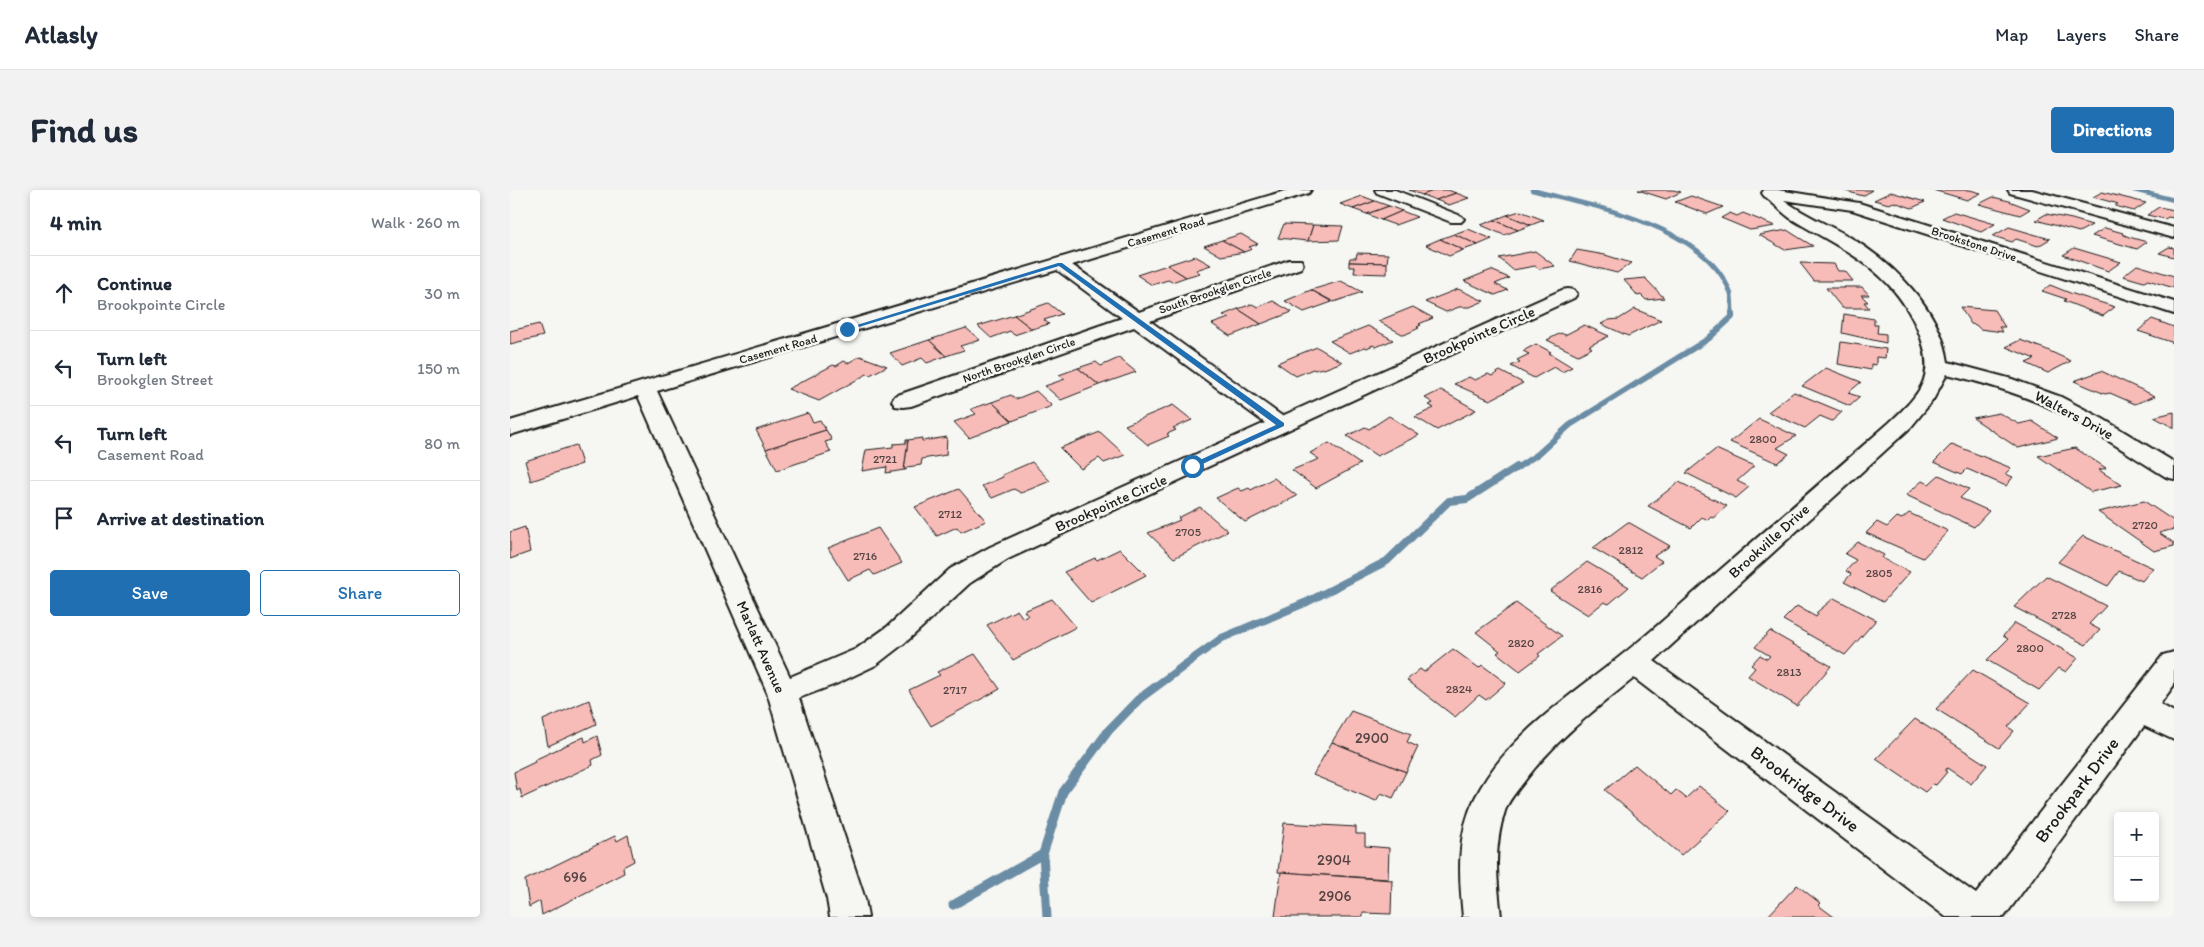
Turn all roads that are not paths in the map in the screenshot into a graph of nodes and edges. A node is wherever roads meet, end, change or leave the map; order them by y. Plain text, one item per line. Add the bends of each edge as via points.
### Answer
1 (1304, 190) edge
2 (1382, 190) edge
3 (1752, 190) edge
4 (2015, 190) edge
5 (1771, 192) edge
6 (1456, 219) dead end
7 (2174, 234) edge
8 (1060, 264) junction
9 (1295, 264) dead end
10 (1568, 294) dead end
11 (2174, 308) edge
12 (1136, 319) junction
13 (1938, 366) junction
14 (645, 388) junction
15 (903, 401) dead end
16 (1281, 425) junction
17 (510, 428) edge
18 (2174, 472) edge
19 (1634, 662) junction
20 (2174, 663) edge
21 (782, 692) junction
22 (2140, 708) junction
23 (2174, 727) edge
24 (849, 917) edge
25 (1482, 917) edge
26 (1976, 917) edge
27 (1981, 917) edge

1 - 8 street, Casement Road
2 - 6 street
3 - 5 street, Brookstone Drive
4 - 7 street
5 - 11 street, Brookstone Drive via 1854,206
5 - 13 street via 1787,208 1856,249 1911,297 1935,347
8 - 12 street
8 - 14 street, Casement Road
9 - 12 street, South Brookglen Circle
10 - 16 street, Brookpointe Circle
12 - 15 street, North Brookglen Circle
12 - 16 street
13 - 18 street, Walters Drive via 2032,392 2068,409
13 - 19 street, Brookville Drive via 1926,395 1913,413
14 - 17 street, Casement Road
14 - 21 street, Marlatt Avenue
16 - 21 street, Brookpointe Circle via 999,553 960,576 897,634 866,657
19 - 25 street, Brookville Drive via 1568,714 1529,750 1498,790 1488,808 1480,842 1477,870
19 - 26 street, Brookridge Drive
20 - 22 street, Brookpark Drive
21 - 24 street, Marlatt Avenue
22 - 23 street
22 - 27 street, Brookpark Drive

